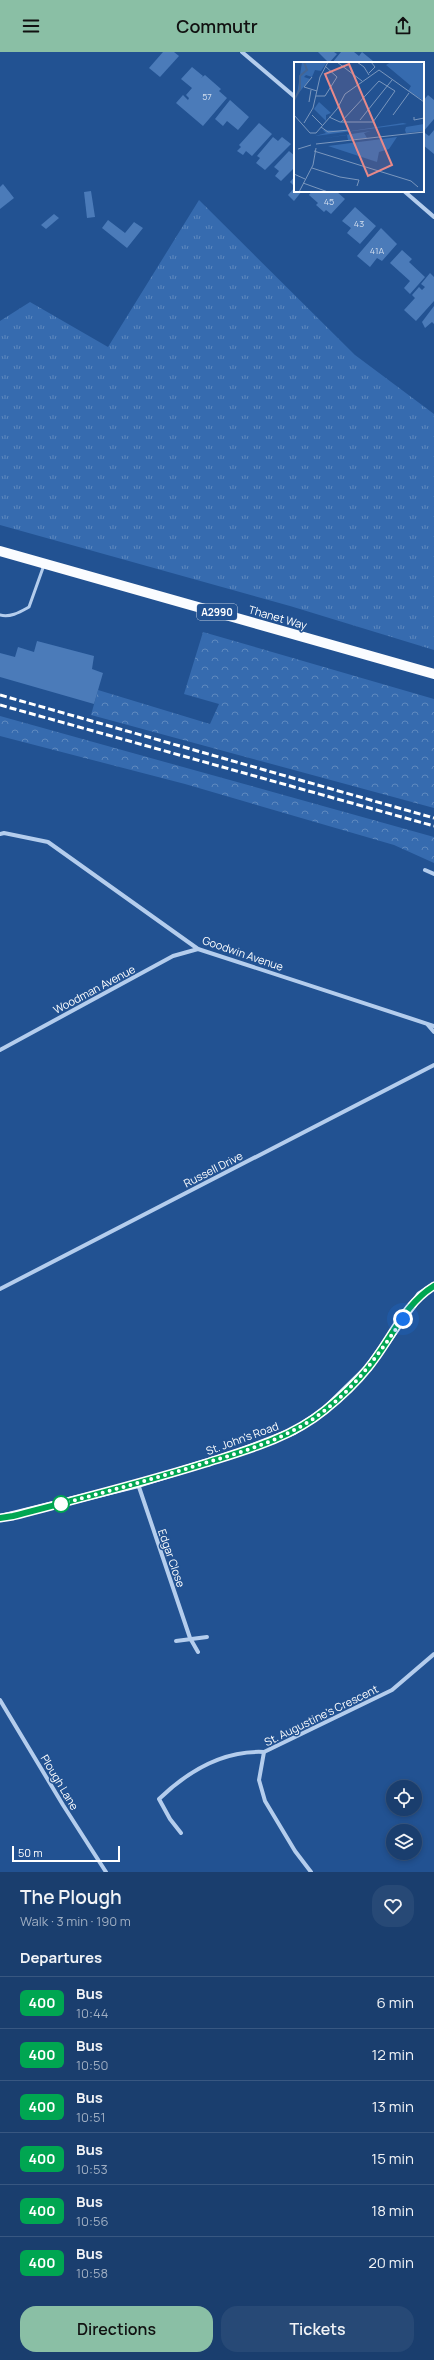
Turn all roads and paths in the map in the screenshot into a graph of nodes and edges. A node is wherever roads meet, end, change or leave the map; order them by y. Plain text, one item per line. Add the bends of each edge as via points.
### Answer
1 (242, 52) edge
2 (294, 96) edge
3 (405, 192) edge
4 (434, 217) edge
5 (0, 551) edge
6 (45, 563) junction
7 (0, 615) edge
8 (434, 674) edge
9 (0, 834) edge
10 (425, 870) dead end
11 (434, 874) edge
12 (198, 949) junction
13 (426, 1024) junction
14 (434, 1026) edge
15 (434, 1032) edge
16 (0, 1050) edge
17 (434, 1064) edge
18 (434, 1286) edge
19 (0, 1289) edge
20 (138, 1484) junction
21 (0, 1518) edge
22 (207, 1637) dead end
23 (190, 1638) junction
24 (176, 1641) dead end
25 (198, 1652) dead end
26 (434, 1654) edge
27 (0, 1700) edge
28 (264, 1752) junction
29 (181, 1833) dead end
30 (106, 1872) edge
31 (311, 1872) edge

1 - 2 street
3 - 4 street
5 - 6 main road, Thanet Way / A2990
6 - 7 lane via 29,607 16,614
6 - 8 main road, Thanet Way / A2990
9 - 12 street, Goodwin Avenue via 48,842
10 - 11 street
12 - 13 street, Goodwin Avenue
12 - 16 street, Woodman Avenue via 173,956
13 - 14 street, Goodwin Avenue
13 - 15 street
17 - 19 street, Russell Drive
18 - 20 main road, St. John's Road via 420,1295 368,1368 324,1411 294,1431 255,1447
20 - 21 main road, St. John's Road
20 - 23 street, Edgar Close
22 - 23 street
23 - 24 street
23 - 25 street, Edgar Close
26 - 28 street, St. Augustine's Crescent via 392,1690
27 - 30 street, Plough Lane
28 - 29 street via 235,1754 207,1763 186,1776 159,1799
28 - 31 street, St. Augustine's Crescent via 260,1780 265,1801 295,1851

